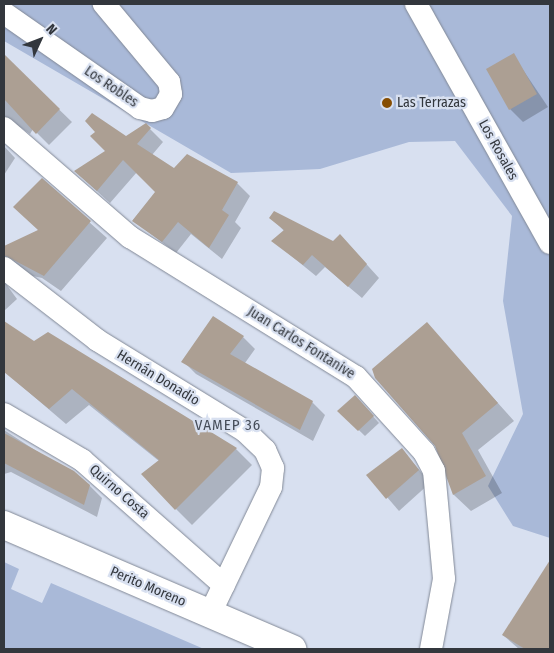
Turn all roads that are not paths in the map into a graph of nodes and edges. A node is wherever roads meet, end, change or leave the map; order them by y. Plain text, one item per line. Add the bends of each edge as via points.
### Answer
1 (104, 4) edge
2 (416, 4) edge
3 (4, 13) edge
4 (4, 128) edge
5 (550, 243) edge
6 (4, 268) edge
7 (4, 414) edge
8 (4, 525) edge
9 (224, 584) junction
10 (210, 614) junction
11 (292, 649) edge
12 (431, 649) edge

1 - 3 street, Los Robles via 169,82 171,94 162,108 152,111 140,108
2 - 5 street, Los Rosales
4 - 12 street, Juan Carlos Fontanive via 130,237 356,377 424,452 434,471 444,579
6 - 9 street, Hernán Donadio via 97,340 245,431 265,450 273,468 271,487
7 - 9 street, Quirno Costa via 82,460
8 - 10 main road, Perito Moreno
9 - 10 street, Hernán Donadio
10 - 11 main road, Perito Moreno

